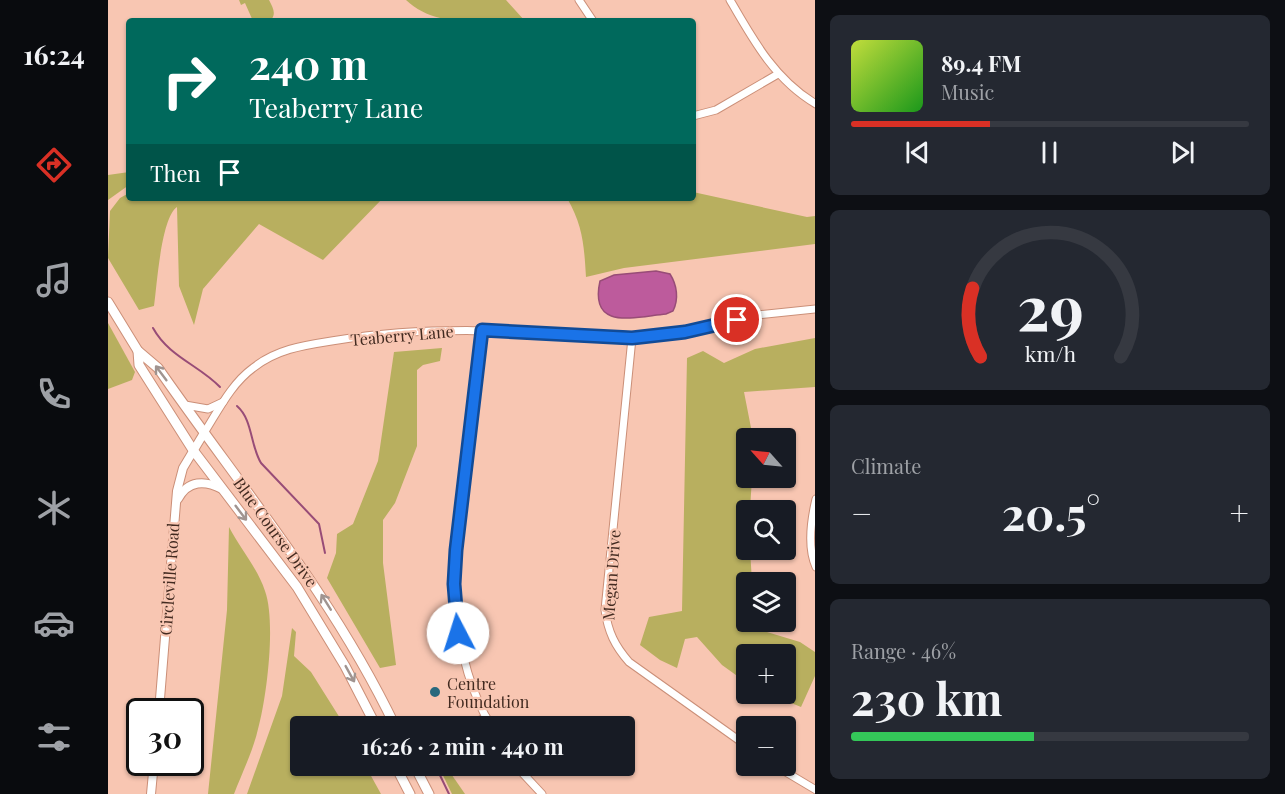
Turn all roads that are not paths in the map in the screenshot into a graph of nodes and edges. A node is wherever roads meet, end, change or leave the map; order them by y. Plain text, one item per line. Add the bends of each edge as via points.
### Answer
1 (579, 0) edge
2 (730, 0) edge
3 (591, 18) edge
4 (778, 74) junction
5 (815, 103) edge
6 (696, 116) edge
7 (108, 302) edge
8 (815, 309) edge
9 (482, 330) junction
10 (632, 338) junction
11 (138, 351) junction
12 (225, 401) junction
13 (183, 403) junction
14 (204, 433) junction
15 (193, 450) junction
16 (225, 491) junction
17 (175, 505) junction
18 (815, 506) edge
19 (815, 564) edge
20 (160, 698) edge
21 (371, 716) edge
22 (390, 716) edge
23 (486, 716) edge
24 (736, 738) edge
25 (153, 776) edge
26 (401, 776) edge
27 (420, 776) edge
28 (525, 776) edge
29 (792, 776) edge
30 (815, 789) edge
31 (151, 794) edge
32 (410, 794) edge
33 (429, 794) edge
34 (542, 794) edge

1 - 3 street
2 - 4 street
4 - 5 street
4 - 6 street via 716,110
7 - 11 main road, Blue Course Drive
8 - 10 street, Teaberry Lane via 757,315 664,336
9 - 10 street, Teaberry Lane
9 - 12 street, Teaberry Lane via 370,334 285,350 252,368
9 - 23 street via 454,584 460,646
10 - 24 street, Megan Drive via 605,610 608,628 618,649 630,662
13 -> 11 main road, Blue Course Drive via 158,368
11 - 15 main road, Blue Course Drive via 139,366
12 - 13 street via 202,410
12 - 14 street, Teaberry Lane
13 - 14 main road, Blue Course Drive
14 - 15 street, Circleville Road
22 -> 14 main road, Blue Course Drive via 318,589
15 - 16 main road, Blue Course Drive
15 - 17 street, Circleville Road via 179,478
16 - 17 street via 208,483 193,484 183,490
16 -> 21 main road, Blue Course Drive via 302,596
17 - 20 street, Circleville Road
18 - 19 street via 811,553
25 - 31 street
26 - 32 main road
27 - 33 main road
28 - 34 street
29 - 30 street

